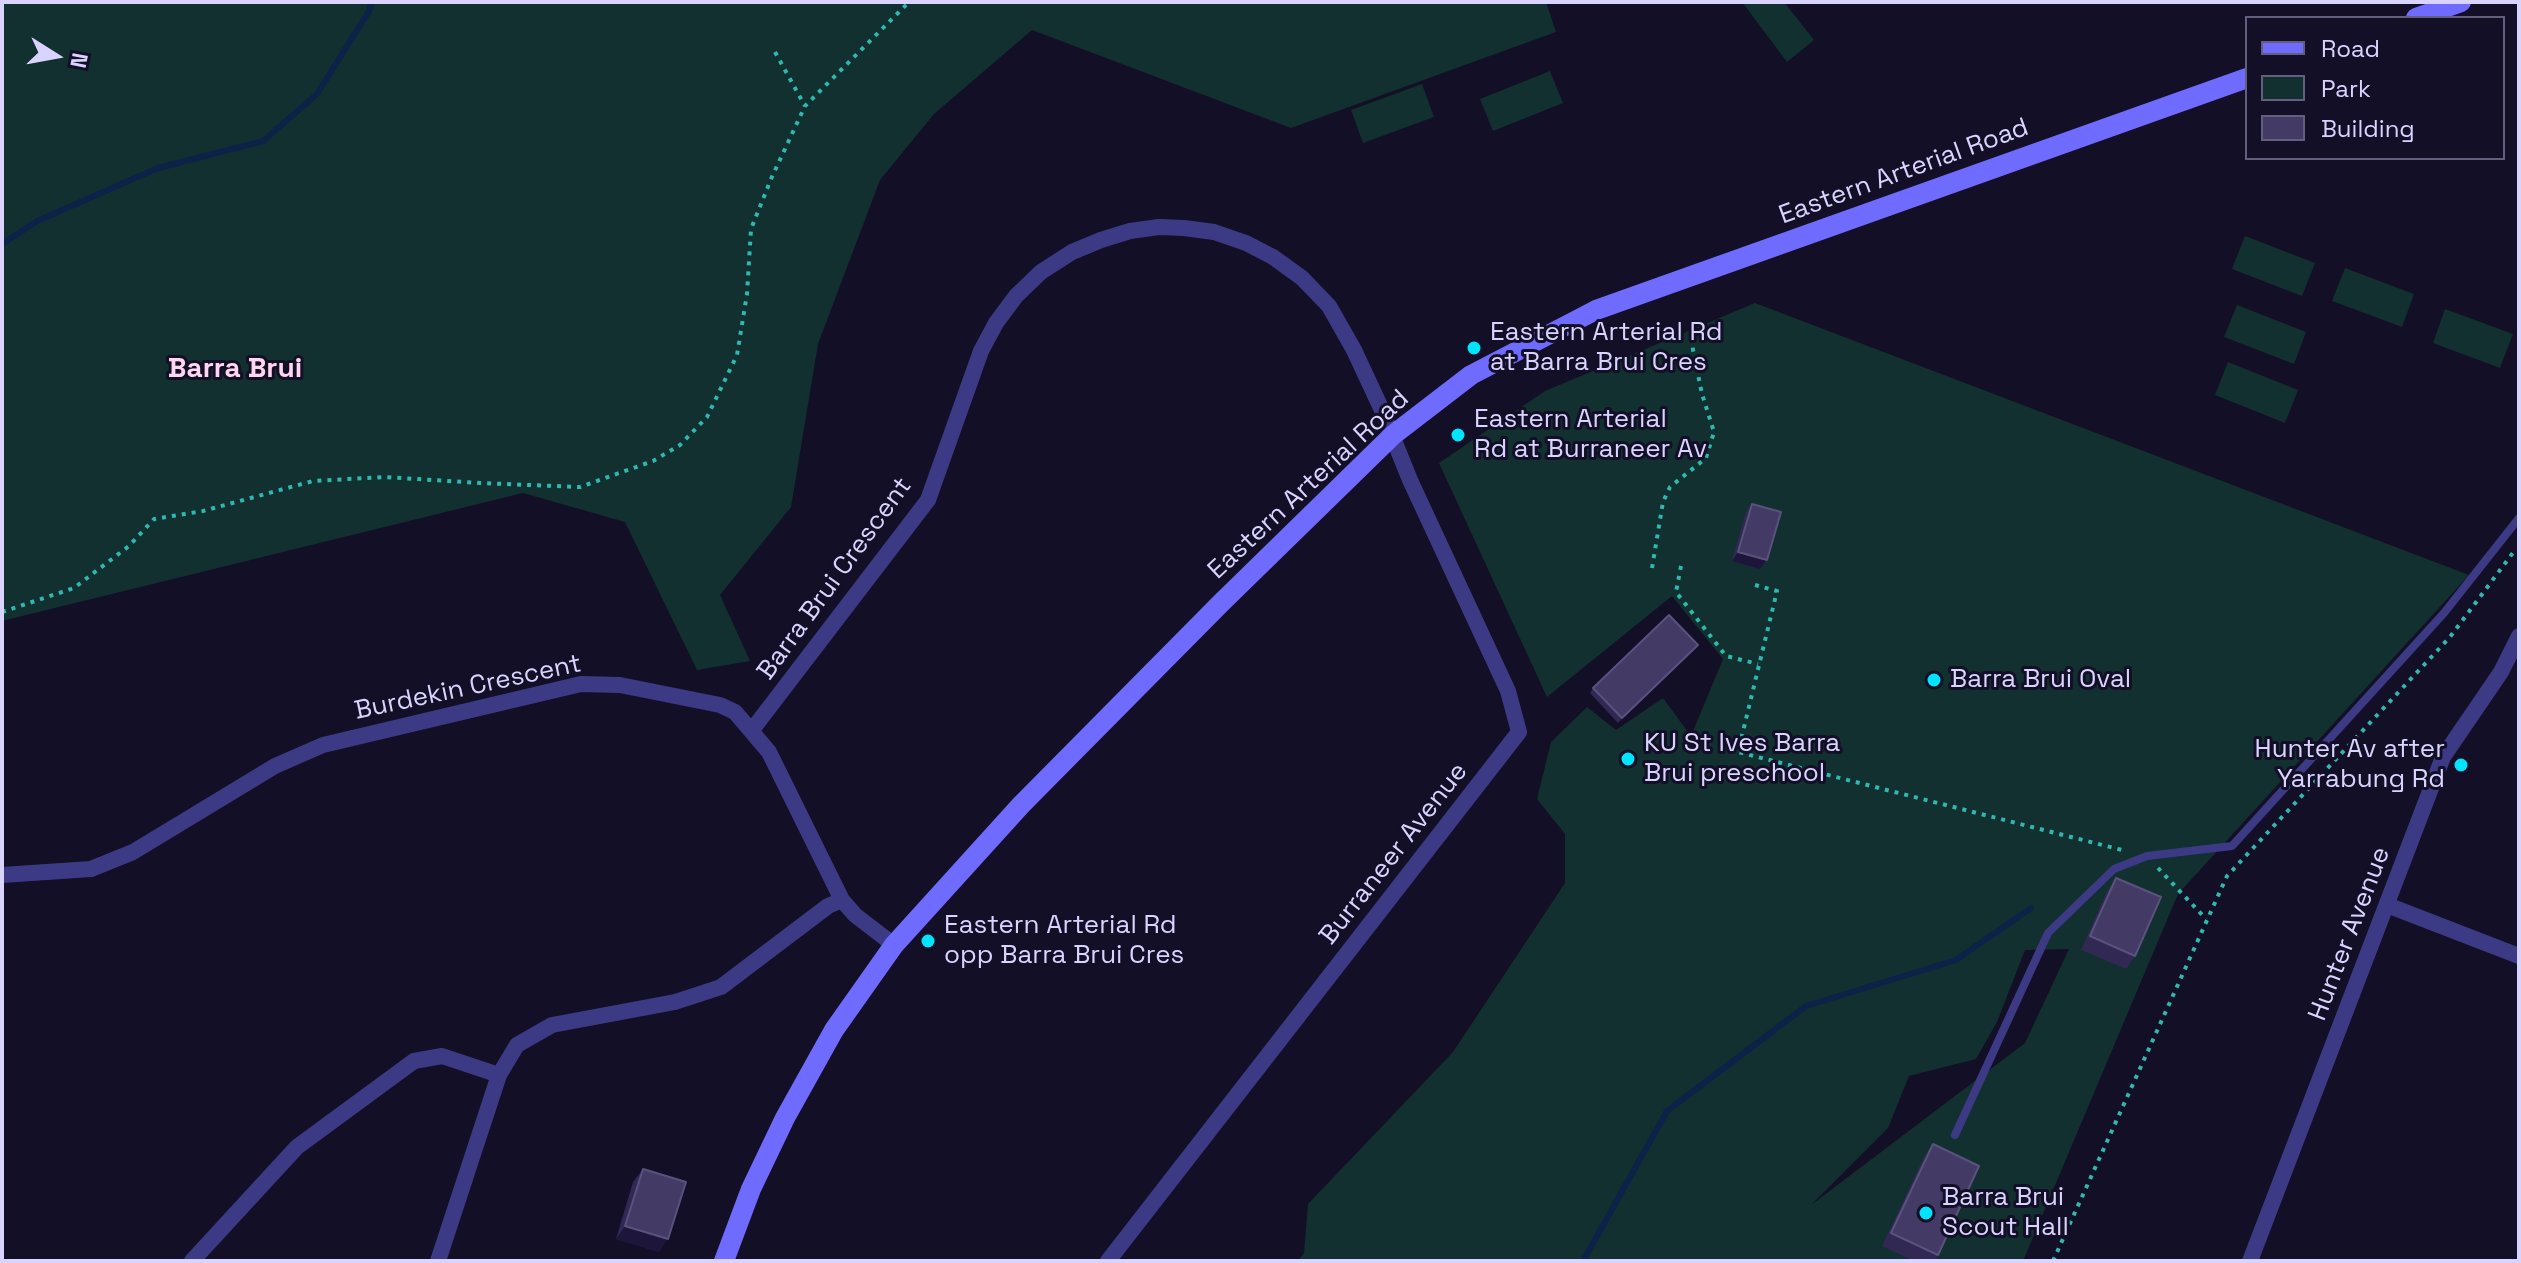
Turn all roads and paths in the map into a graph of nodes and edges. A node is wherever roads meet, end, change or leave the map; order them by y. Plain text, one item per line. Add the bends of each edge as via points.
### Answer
1 (909, 2) edge
2 (2461, 2) edge
3 (2422, 16) edge
4 (775, 52) dead end
5 (2245, 79) edge
6 (805, 106) junction
7 (1691, 320) dead end
8 (1393, 435) junction
9 (2519, 518) edge
10 (2519, 545) edge
11 (1681, 566) dead end
12 (1652, 568) dead end
13 (1755, 585) dead end
14 (2, 612) edge
15 (2519, 636) edge
16 (1759, 665) junction
17 (752, 730) junction
18 (2147, 856) junction
19 (2, 875) edge
20 (842, 900) junction
21 (2387, 905) junction
22 (2207, 920) junction
23 (894, 945) junction
24 (2519, 956) edge
25 (499, 1075) junction
26 (1955, 1135) dead end
27 (192, 1261) edge
28 (438, 1261) edge
29 (724, 1261) edge
30 (1108, 1261) edge
31 (2053, 1261) edge
32 (2250, 1261) edge

1 - 6 path
2 - 3 main road
4 - 6 path
5 - 8 main road, Eastern Arterial Road via 1596,310 1471,375
6 - 14 path via 751,229 737,355 707,417 680,445 653,461 580,487 385,477 313,481 154,519 129,546 74,588
7 - 12 path via 1702,394 1714,432 1706,458 1670,487 1663,502
8 - 17 street, Barra Brui Crescent via 1329,306 1273,257 1214,232 1159,227 1130,231 1072,252 1041,272 996,323 928,500
8 - 23 main road, Eastern Arterial Road via 1021,805
8 - 30 street, Burraneer Avenue via 1508,691 1519,732
9 - 18 lane via 2444,613 2232,846
10 - 22 path via 2450,637 2227,876
11 - 16 path via 1676,592 1726,656
13 - 16 path via 1777,591
15 - 21 street, Hunter Avenue via 2443,757
16 - 18 path via 1738,752
17 - 19 street, Burdekin Crescent via 720,705 620,685 581,684 323,745 275,766 133,852 91,869
17 - 20 street, Burdekin Crescent via 769,752
18 - 22 path
18 - 26 lane via 2114,869 2048,933
20 - 23 street, Burdekin Crescent
20 - 25 street via 721,987 675,1002 552,1025 517,1045
21 - 24 street
21 - 32 street, Hunter Avenue
22 - 31 path
23 - 29 main road, Eastern Arterial Road via 834,1030 785,1118
25 - 27 street via 442,1056 414,1061 297,1147
25 - 28 street

